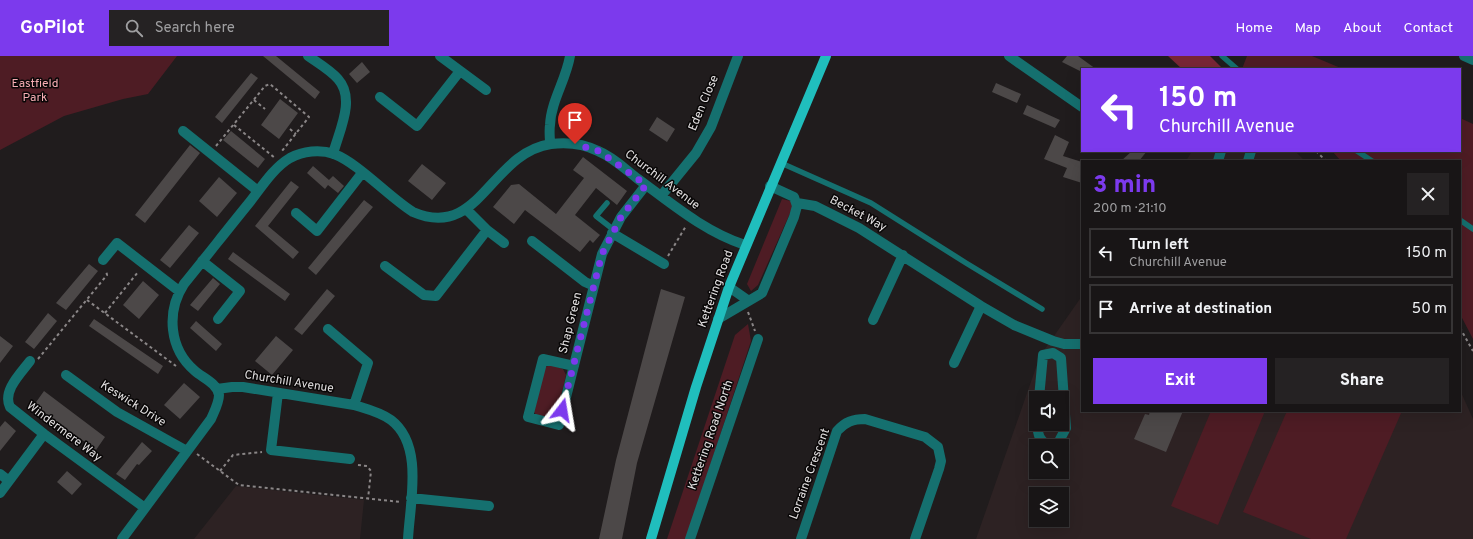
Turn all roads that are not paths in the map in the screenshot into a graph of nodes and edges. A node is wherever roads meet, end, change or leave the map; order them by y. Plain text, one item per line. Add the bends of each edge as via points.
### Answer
1 (308, 56) edge
2 (440, 56) edge
3 (570, 56) edge
4 (738, 56) edge
5 (826, 56) edge
6 (1010, 56) edge
7 (1222, 56) edge
8 (1464, 56) edge
9 (1473, 60) edge
10 (1236, 68) edge
11 (460, 71) junction
12 (486, 90) dead end
13 (380, 97) dead end
14 (1081, 106) edge
15 (183, 130) dead end
16 (550, 144) junction
17 (1358, 152) edge
18 (333, 154) junction
19 (1370, 160) edge
20 (780, 162) junction
21 (362, 173) junction
22 (646, 185) junction
23 (770, 186) junction
24 (258, 191) junction
25 (661, 196) junction
26 (607, 203) dead end
27 (797, 203) junction
28 (467, 210) junction
29 (296, 213) dead end
30 (1461, 221) edge
31 (1473, 228) edge
32 (487, 230) junction
33 (613, 232) junction
34 (532, 241) dead end
35 (504, 243) dead end
36 (746, 245) junction
37 (903, 255) junction
38 (103, 260) road end
39 (202, 261) junction
40 (664, 264) road end
41 (385, 266) dead end
42 (594, 286) junction
43 (729, 287) junction
44 (179, 291) junction
45 (750, 300) junction
46 (981, 306) junction
47 (1042, 309) dead end
48 (218, 319) dead end
49 (718, 319) junction
50 (873, 320) dead end
51 (328, 329) dead end
52 (758, 339) road end
53 (1053, 341) junction
54 (1081, 344) edge
55 (1053, 352) junction
56 (30, 361) road end
57 (954, 363) dead end
58 (574, 366) junction
59 (66, 375) dead end
60 (216, 389) junction
61 (1040, 391) edge
62 (1063, 391) edge
63 (278, 393) junction
64 (354, 405) junction
65 (1037, 431) edge
66 (1064, 431) edge
67 (44, 434) junction
68 (188, 450) junction
69 (350, 459) road end
70 (0, 474) edge
71 (9, 481) junction
72 (0, 493) edge
73 (411, 501) junction
74 (488, 506) dead end
75 (145, 508) junction
76 (122, 539) edge
77 (408, 539) edge
78 (651, 539) edge
79 (690, 539) edge
80 (801, 539) edge
81 (915, 539) edge

1 - 18 street via 337,78 346,93 345,112
2 - 11 street
3 - 16 street via 565,79 553,110
4 - 25 street, Eden Close via 711,127 696,153
5 - 20 main road, Kettering Road
6 - 14 street
7 - 10 lane
8 - 9 street
11 - 12 street
11 - 13 street via 417,126
15 - 24 street
16 - 22 street, Churchill Avenue via 575,144 599,151
16 - 28 street, Churchill Avenue via 537,147 514,160
17 - 19 lane
18 - 21 street, Churchill Avenue
18 - 24 street, Churchill Avenue via 317,151 289,158
20 - 23 main road, Kettering Road
20 - 47 lane via 882,209
21 - 28 street, Churchill Avenue via 404,206 422,216 451,217
21 - 29 street via 317,231
22 - 25 street, Churchill Avenue
22 - 33 street, Shap Green
23 - 27 street via 792,194
23 - 36 main road, Kettering Road
24 - 39 street, Churchill Avenue
25 - 36 street, Churchill Avenue via 721,236
26 - 33 lane via 596,216
27 - 37 street, Becket Way via 810,205 831,214
27 - 45 street via 794,217 764,290
28 - 32 street
30 - 31 lane
32 - 35 street
32 - 41 street via 436,296 428,297 421,293
33 - 40 street
33 - 42 street, Shap Green via 602,254
34 - 42 street, Shap Green via 585,282
36 - 43 main road, Kettering Road
37 - 46 street, Becket Way
37 - 50 street
38 - 44 street via 117,243
39 - 44 street, Churchill Avenue
39 - 48 street via 240,291
42 - 58 street, Shap Green
43 - 45 street
43 - 49 main road, Kettering Road
44 - 60 street, Churchill Avenue via 172,315 173,333 179,350 187,363 209,380
45 - 49 street
46 - 53 street, Becket Way via 1014,325
46 - 57 street
49 - 78 main road, Kettering Road
51 - 64 street via 368,363
52 - 79 street, Kettering Road North
53 - 54 street, Becket Way
53 - 55 street
55 - 61 street via 1043,355
55 - 62 street via 1061,358
56 - 67 street, Windermere Way via 8,393 7,402 14,411
58 - 58 street, Shap Green via 559,425 528,417 543,359
59 - 68 street, Keswick Drive via 118,412
60 - 63 street, Churchill Avenue via 232,387
60 - 68 street via 219,395 215,410
63 - 64 street, Churchill Avenue
63 - 69 street via 271,450
64 - 73 street, Churchill Avenue via 382,414 403,433 411,449
65 - 66 street via 1038,437 1050,446 1058,443
67 - 71 street
67 - 75 street, Windermere Way
68 - 75 street
70 - 71 street
71 - 72 street
73 - 74 street
73 - 77 street, Churchill Avenue
75 - 76 street
80 - 81 street, Lorraine Crescent via 837,431 842,425 856,419 925,437 938,447 941,461 939,469

